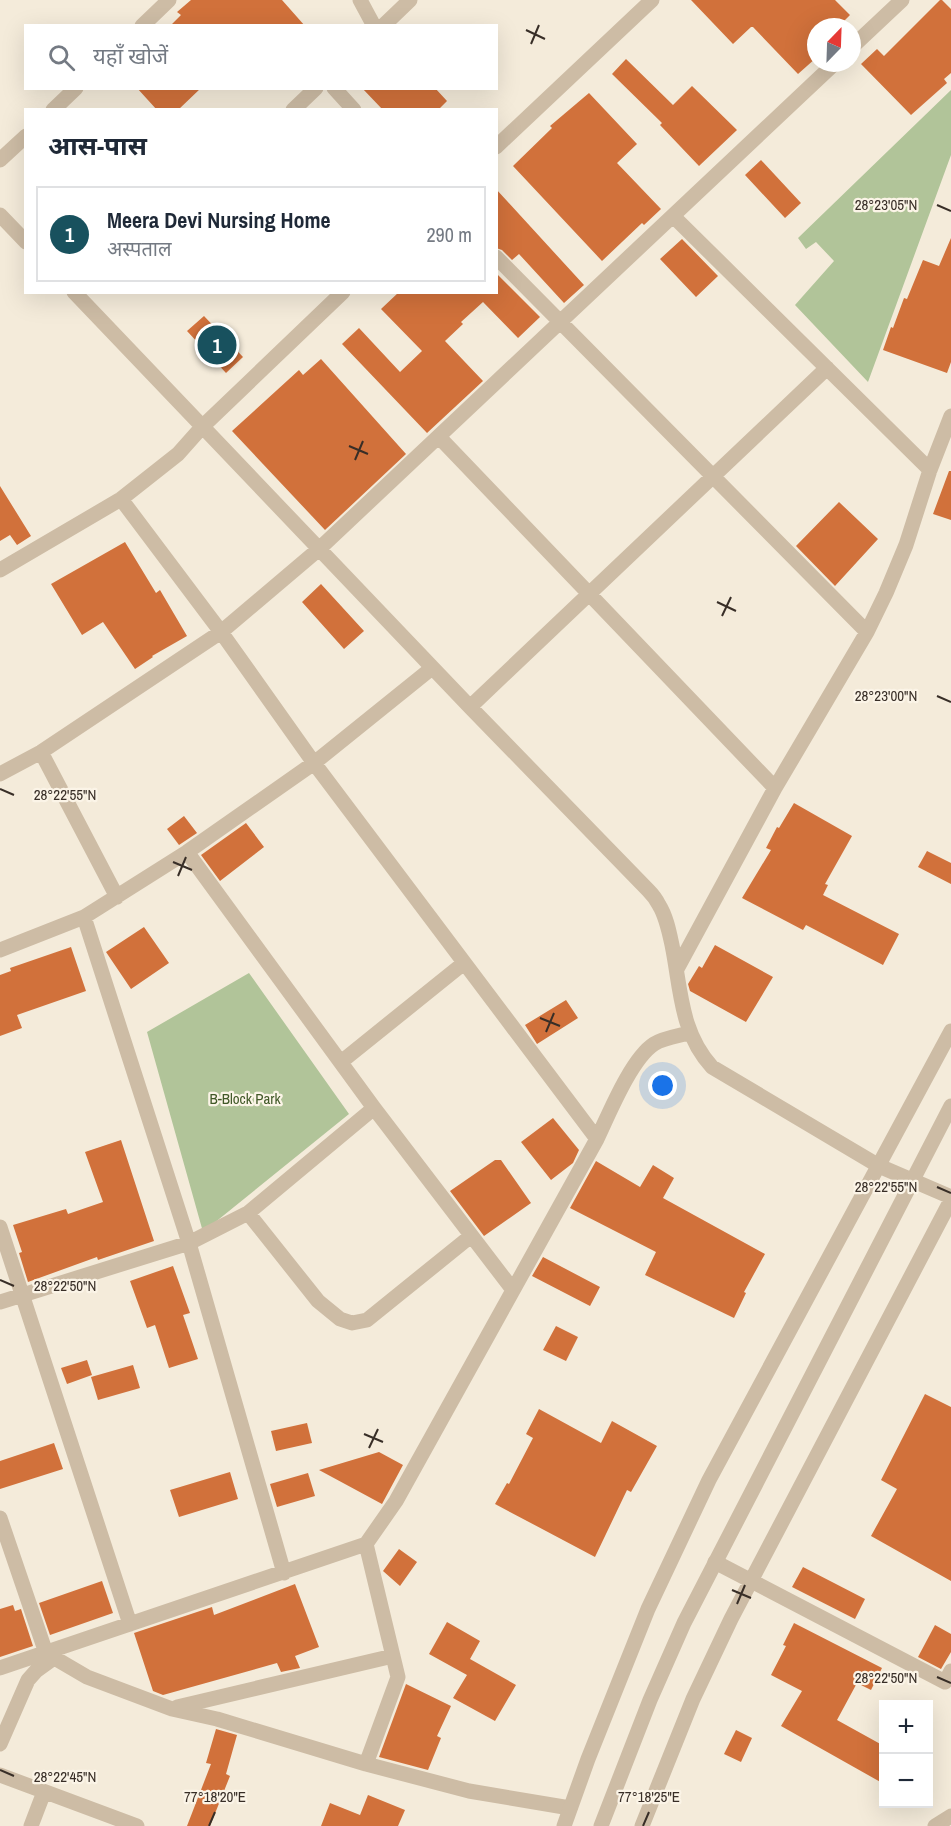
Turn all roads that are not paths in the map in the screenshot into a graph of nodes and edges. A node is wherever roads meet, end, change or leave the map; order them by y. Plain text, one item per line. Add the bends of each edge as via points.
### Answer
1 (169, 0) edge
2 (360, 0) edge
3 (410, 0) edge
4 (652, 0) edge
5 (902, 0) edge
6 (144, 24) edge
7 (374, 24) edge
8 (385, 24) edge
9 (861, 39) edge
10 (826, 72) edge
11 (74, 90) edge
12 (314, 90) edge
13 (336, 90) edge
14 (55, 108) edge
15 (295, 108) edge
16 (352, 108) edge
17 (24, 138) edge
18 (498, 145) edge
19 (0, 160) edge
20 (0, 215) edge
21 (673, 216) junction
22 (24, 240) edge
23 (498, 259) edge
24 (341, 294) edge
25 (82, 295) edge
26 (560, 321) junction
27 (827, 368) junction
28 (951, 416) edge
29 (202, 427) junction
30 (439, 437) junction
31 (930, 470) junction
32 (713, 476) junction
33 (121, 499) junction
34 (319, 549) junction
35 (0, 570) edge
36 (589, 594) junction
37 (221, 632) junction
38 (867, 632) junction
39 (432, 668) junction
40 (470, 707) junction
41 (41, 752) junction
42 (314, 763) junction
43 (0, 774) edge
44 (775, 788) junction
45 (187, 852) junction
46 (117, 897) junction
47 (84, 917) junction
48 (0, 950) edge
49 (464, 963) junction
50 (677, 969) junction
51 (951, 1031) edge
52 (689, 1033) junction
53 (341, 1062) junction
54 (951, 1106) edge
55 (374, 1108) junction
56 (597, 1139) junction
57 (879, 1166) junction
58 (911, 1180) junction
59 (951, 1198) edge
60 (248, 1213) junction
61 (0, 1227) edge
62 (471, 1236) junction
63 (189, 1243) junction
64 (513, 1290) junction
65 (22, 1295) junction
66 (0, 1302) edge
67 (0, 1518) edge
68 (366, 1544) junction
69 (715, 1562) junction
70 (284, 1573) junction
71 (751, 1580) junction
72 (130, 1624) junction
73 (50, 1655) junction
74 (393, 1656) junction
75 (0, 1668) edge
76 (951, 1671) edge
77 (172, 1708) junction
78 (0, 1744) edge
79 (366, 1764) junction
80 (0, 1776) edge
81 (44, 1792) junction
82 (570, 1808) junction
83 (951, 1816) edge
84 (31, 1826) edge
85 (137, 1826) edge
86 (564, 1826) edge
87 (601, 1826) edge
88 (642, 1826) edge
89 (935, 1826) edge

1 - 6 street
2 - 7 street
3 - 8 street
4 - 18 street
5 - 9 street
10 - 21 street
11 - 14 street
12 - 15 street
13 - 16 street
17 - 19 street
20 - 22 street
21 - 26 street
21 - 27 street
23 - 26 street
24 - 29 street
25 - 29 street
26 - 30 street
26 - 32 street
27 - 31 street
27 - 32 street
28 - 31 street
29 - 33 street via 178,454
29 - 34 street
30 - 34 street
30 - 36 street
31 - 38 street via 906,546
32 - 36 street
32 - 38 street
33 - 35 street
33 - 37 street
34 - 37 street
34 - 39 street
36 - 40 street
36 - 44 street
37 - 41 street
37 - 42 street
38 - 44 street
39 - 40 street
39 - 42 street
40 - 50 street via 648,890 660,906
41 - 43 street
41 - 46 street
42 - 45 street
42 - 49 street
44 - 50 street
45 - 46 street
45 - 53 street
46 - 47 street
47 - 48 street
47 - 63 street
49 - 53 street
49 - 56 street
50 - 52 street
51 - 57 street
52 - 56 street via 655,1043 643,1054
52 - 57 street via 712,1067
53 - 55 street
54 - 58 street
55 - 60 street
55 - 62 street
56 - 64 street
57 - 58 street
57 - 82 street via 709,1480 648,1610
58 - 59 street
58 - 69 street
59 - 71 street
60 - 62 street via 318,1301 340,1319 352,1323 367,1320
60 - 63 street
61 - 65 street
62 - 64 street
63 - 65 street
63 - 70 street
64 - 68 street via 396,1501
65 - 66 street
65 - 72 street
67 - 73 street
68 - 70 street
68 - 74 street
69 - 71 street
69 - 87 street via 650,1700
70 - 72 street
71 - 76 street via 945,1682
71 - 88 street via 693,1699
72 - 73 street
73 - 75 street
73 - 77 street via 87,1677
73 - 78 street via 28,1680
74 - 77 street
74 - 79 street via 398,1677
77 - 79 street
79 - 82 street via 469,1791
80 - 81 street
81 - 84 street
81 - 85 street
82 - 86 street
83 - 89 street

